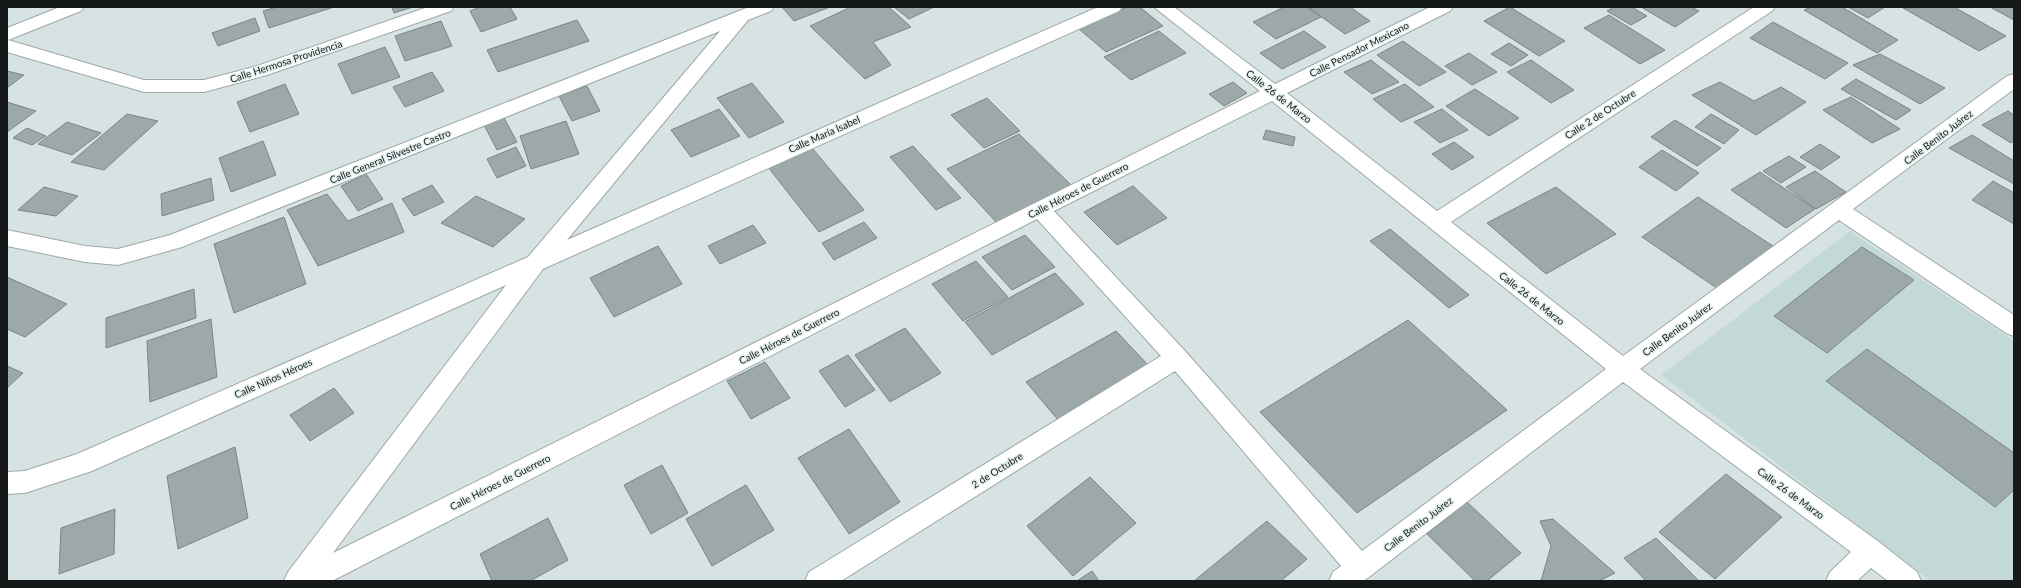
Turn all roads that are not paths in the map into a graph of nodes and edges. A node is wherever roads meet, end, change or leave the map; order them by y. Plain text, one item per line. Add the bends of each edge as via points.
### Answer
1 (75, 7) edge
2 (445, 7) edge
3 (765, 7) edge
4 (1113, 7) edge
5 (1163, 7) edge
6 (1444, 7) edge
7 (1766, 7) edge
8 (746, 12) edge
9 (7, 35) edge
10 (7, 46) edge
11 (2014, 80) edge
12 (1274, 92) junction
13 (1040, 208) junction
14 (1839, 210) junction
15 (1435, 222) junction
16 (7, 238) edge
17 (536, 262) junction
18 (2014, 327) edge
19 (1177, 358) junction
20 (1623, 369) junction
21 (7, 483) edge
22 (1870, 551) junction
23 (1351, 574) edge
24 (297, 581) edge
25 (305, 581) edge
26 (818, 581) edge
27 (1839, 581) edge
28 (1908, 581) edge

1 - 9 street
2 - 10 street, Calle Hermosa Providencia via 260,71 204,86 144,86
3 - 8 street, Calle General Silvestre Castro
4 - 17 street, Calle María Isabel
5 - 12 street, Calle 26 de Marzo
6 - 12 street, Calle Pensador Mexicano
7 - 15 street, Calle 2 de Octubre
8 - 16 street, Calle General Silvestre Castro via 175,241 118,257 85,254
8 - 17 street
11 - 14 street, Calle Benito Juárez
12 - 13 street, Calle Héroes de Guerrero
12 - 15 street, Calle 26 de Marzo
13 - 19 street
13 - 25 street, Calle Héroes de Guerrero
14 - 18 street
14 - 20 street, Calle Benito Juárez
15 - 20 street, Calle 26 de Marzo
17 - 21 street, Calle Niños Héroes via 83,463 25,482
17 - 24 street
19 - 23 street
19 - 26 street, 2 de Octubre
20 - 22 street, Calle 26 de Marzo
20 - 23 street, Calle Benito Juárez
22 - 27 street
22 - 28 street, Calle 26 de Marzo

